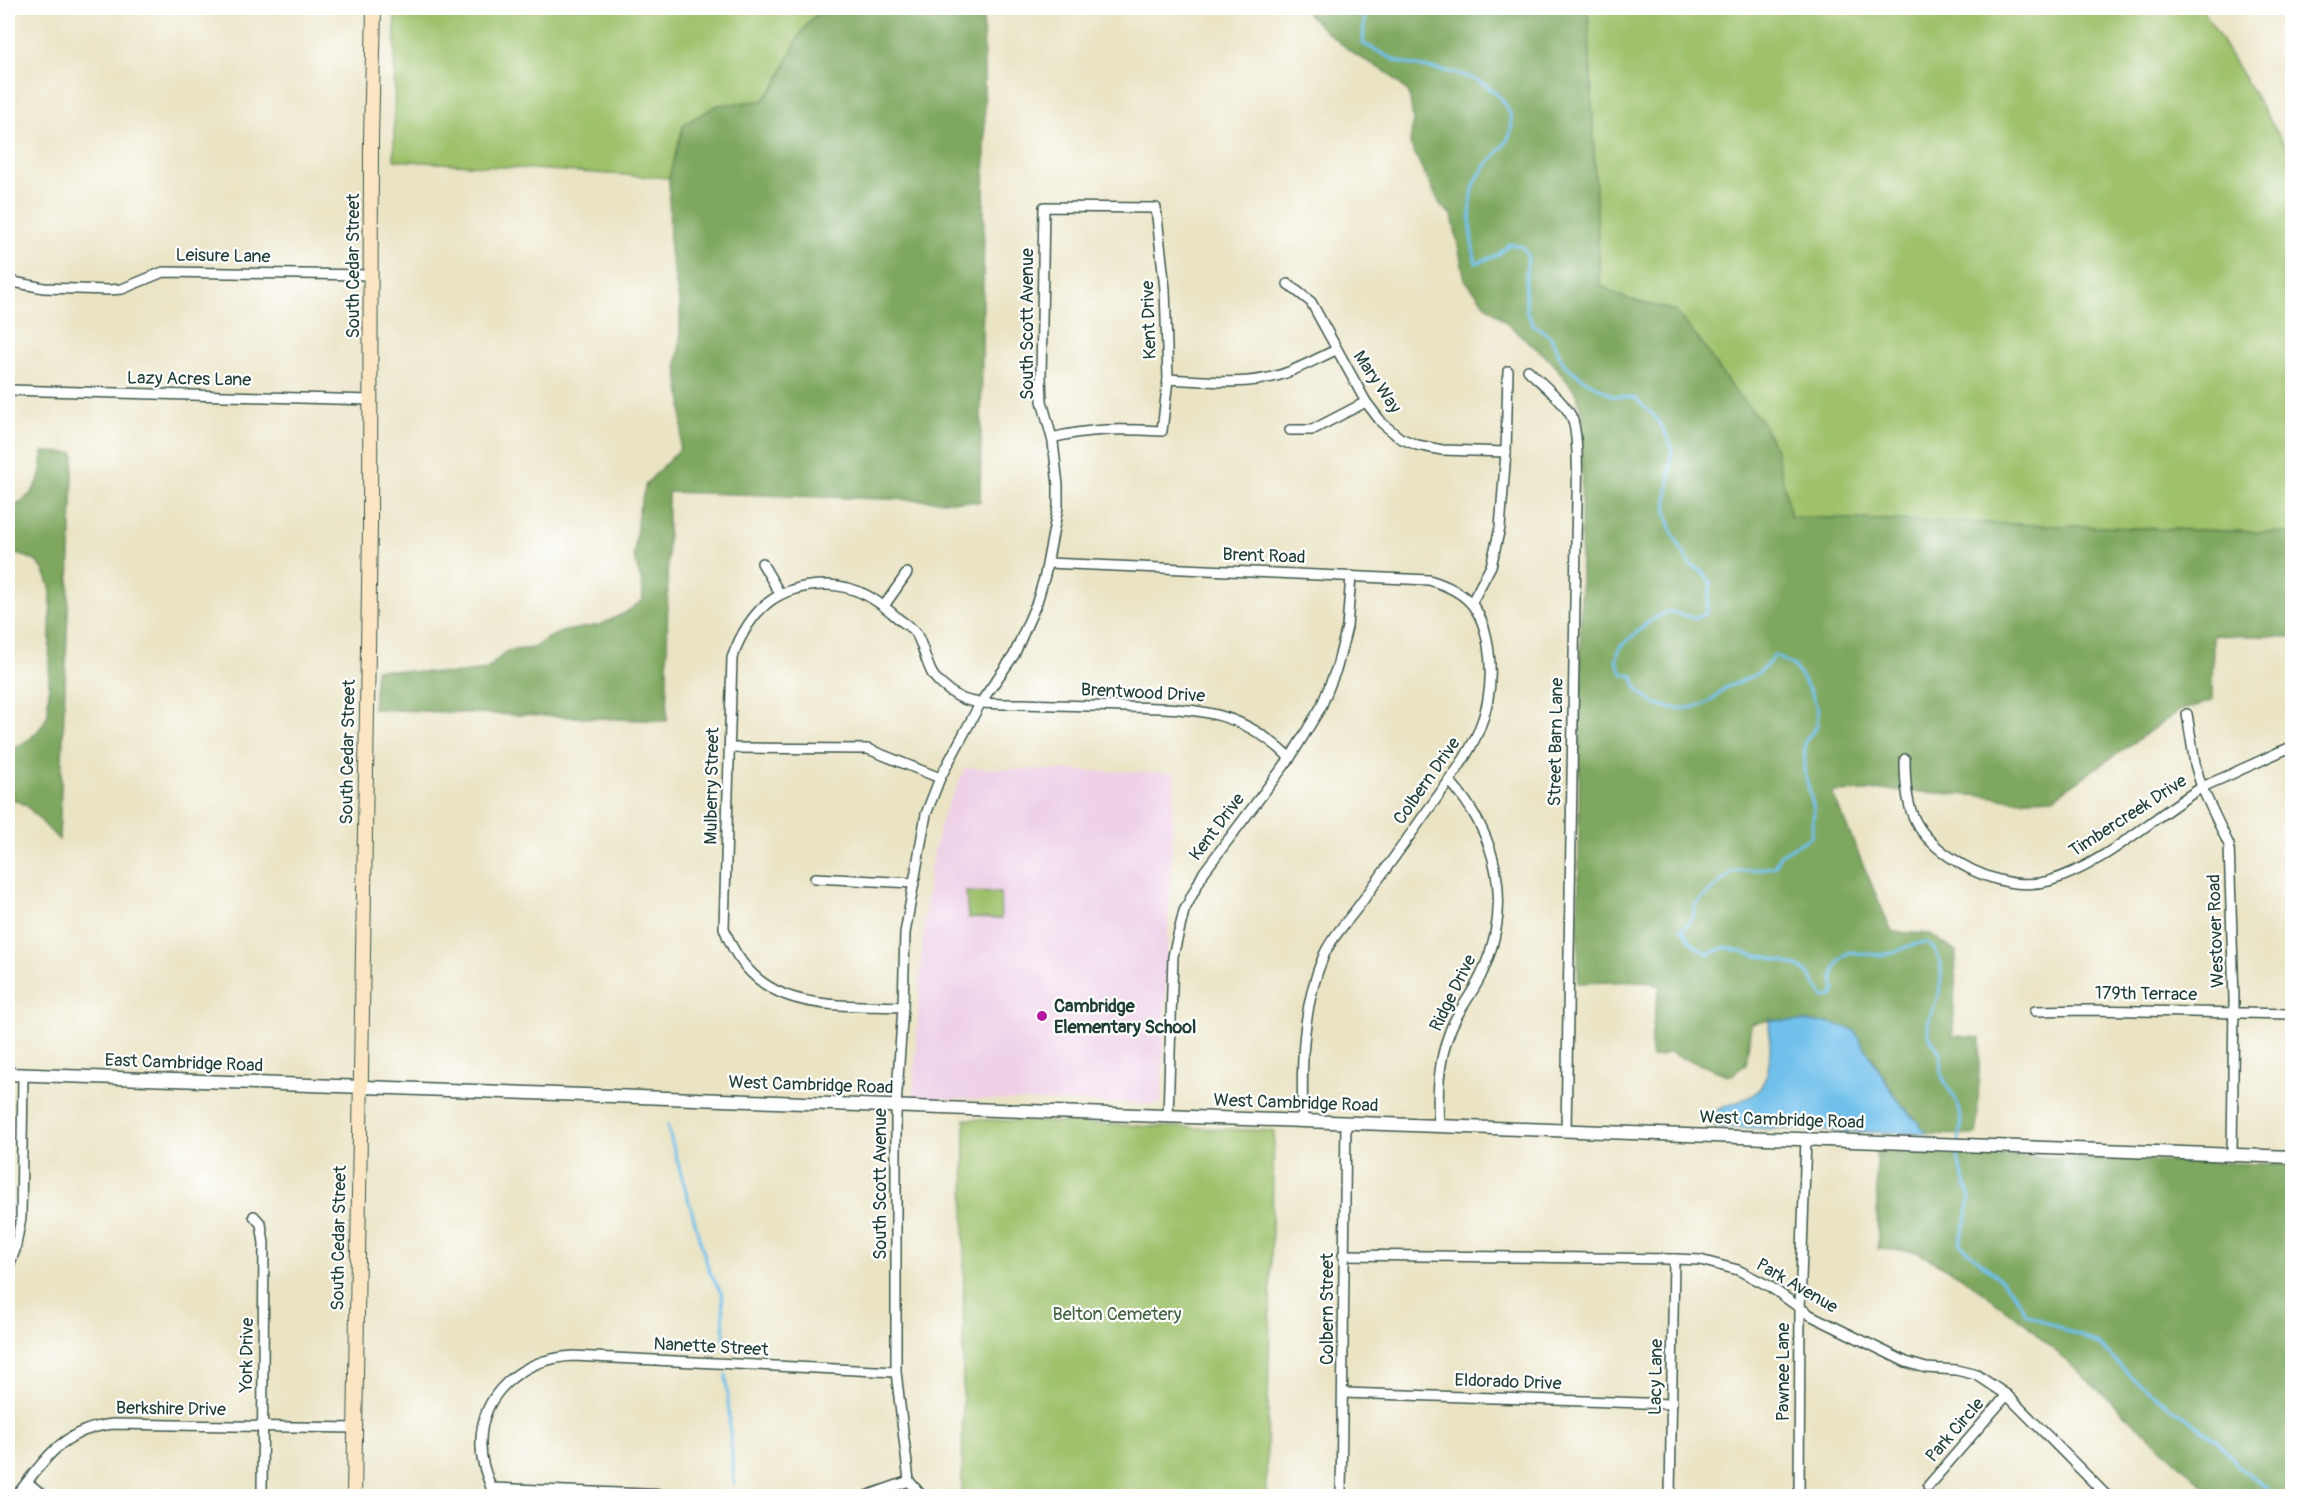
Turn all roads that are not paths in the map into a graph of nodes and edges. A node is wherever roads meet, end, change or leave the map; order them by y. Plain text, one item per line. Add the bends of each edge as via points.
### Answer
1 (374, 8) edge
2 (1156, 208) joint
3 (371, 275) junction
4 (8, 281) edge
5 (1288, 284) dead end
6 (1336, 350) junction
7 (1508, 370) dead end
8 (1528, 370) dead end
9 (1168, 379) junction
10 (8, 390) edge
11 (370, 400) junction
12 (1366, 402) junction
13 (1290, 430) dead end
14 (1052, 438) junction
15 (1506, 452) junction
16 (762, 563) dead end
17 (1048, 563) junction
18 (907, 573) dead end
19 (1351, 576) junction
20 (780, 594) junction
21 (1472, 602) junction
22 (884, 606) junction
23 (732, 658) joint
24 (981, 702) junction
25 (2187, 714) dead end
26 (2292, 747) edge
27 (729, 748) junction
28 (1290, 758) junction
29 (1905, 759) dead end
30 (940, 778) junction
31 (1449, 780) junction
32 (2202, 788) junction
33 (815, 878) dead end
34 (913, 883) junction
35 (903, 1007) junction
36 (2035, 1011) dead end
37 (2234, 1011) junction
38 (2292, 1014) edge
39 (8, 1074) edge
40 (23, 1075) junction
41 (359, 1087) junction
42 (896, 1106) junction
43 (1168, 1116) junction
44 (1303, 1121) junction
45 (1346, 1122) junction
46 (1439, 1126) junction
47 (1566, 1131) junction
48 (1806, 1139) junction
49 (2232, 1154) junction
50 (2292, 1157) edge
51 (254, 1216) dead end
52 (1343, 1255) junction
53 (1674, 1259) junction
54 (8, 1268) edge
55 (1800, 1308) junction
56 (896, 1372) junction
57 (1343, 1393) junction
58 (2007, 1395) junction
59 (1672, 1404) junction
60 (262, 1426) junction
61 (355, 1428) junction
62 (909, 1481) junction
63 (27, 1482) junction
64 (1928, 1486) dead end
65 (493, 1492) edge
66 (2103, 1495) edge
67 (16, 1497) edge
68 (44, 1497) edge
69 (262, 1497) edge
70 (354, 1497) edge
71 (698, 1497) edge
72 (866, 1497) edge
73 (922, 1497) edge
74 (1341, 1497) edge
75 (1670, 1497) edge
76 (1799, 1497) edge

1 - 3 main road, South Cedar Street
2 - 9 street, Kent Drive via 1165,289
2 - 14 street, South Scott Avenue via 1044,207 1041,378
3 - 4 street, Leisure Lane via 163,272 122,289 109,290 44,288
3 - 11 main road, South Cedar Street
5 - 6 street, Mary Way via 1311,302
6 - 9 street via 1281,375 1262,379
6 - 12 street, Mary Way
7 - 15 street
8 - 47 street, Street Barn Lane via 1572,419 1576,445
9 - 14 street, Kent Drive via 1162,431 1108,429
10 - 11 street, Lazy Acres Lane
11 - 41 main road, South Cedar Street
12 - 13 street via 1312,430
12 - 15 street, Mary Way via 1390,430 1417,446
14 - 17 street, South Scott Avenue via 1058,507
15 - 21 street via 1497,546
16 - 20 street
17 - 19 street, Brent Road
17 - 24 street, South Scott Avenue via 1017,649
18 - 22 street
19 - 21 street, Brent Road via 1429,580 1448,585
19 - 28 street, Kent Drive via 1347,627 1337,667 1321,707
20 - 22 street, Brentwood Drive via 830,585 859,591
20 - 23 street, Brentwood Drive via 748,623
21 - 31 street, Colbern Drive via 1486,637 1489,695 1476,738
22 - 24 street, Brentwood Drive via 916,634 930,671 938,681 960,699
23 - 27 street, Mulberry Street
24 - 28 street, Brentwood Drive via 1192,709 1231,718 1266,737
24 - 30 street, South Scott Avenue
25 - 32 street, Westover Road
26 - 32 street, Timbercreek Drive
27 - 30 street via 868,748
27 - 35 street, Mulberry Street via 724,928 736,956 756,978 792,999
28 - 43 street, Kent Drive via 1204,872 1184,910 1173,956
29 - 32 street, Timbercreek Drive via 1908,808 1930,841 1961,865 2011,882 2048,881 2085,866
30 - 34 street, South Scott Avenue via 926,814
31 - 44 street, Colbern Drive via 1325,953 1304,1045
31 - 46 street, Ridge Drive via 1473,811 1491,849 1499,892 1490,954 1474,989 1458,1011 1443,1054 1437,1096
32 - 37 street, Westover Road via 2229,845
33 - 34 street
34 - 35 street, South Scott Avenue via 905,933
35 - 42 street, South Scott Avenue
36 - 37 street, 179th Terrace
37 - 38 street, 179th Terrace
37 - 49 street, Westover Road
39 - 40 street, East Cambridge Road
40 - 41 street, East Cambridge Road
40 - 54 street via 21,1218
41 - 42 street, West Cambridge Road
41 - 61 main road, South Cedar Street
42 - 43 street, West Cambridge Road
42 - 56 street, South Scott Avenue
43 - 44 street, West Cambridge Road
44 - 45 street, West Cambridge Road
45 - 46 street, West Cambridge Road
45 - 52 street, Colbern Street
46 - 47 street, West Cambridge Road
47 - 48 street, West Cambridge Road
48 - 49 street, West Cambridge Road
48 - 55 street, Pawnee Lane
49 - 50 street, West Cambridge Road
51 - 60 street, York Drive via 261,1224 264,1243
52 - 53 street, Park Avenue
52 - 57 street, Colbern Street
53 - 55 street, Park Avenue via 1700,1260 1738,1270
53 - 59 street, Lacy Lane
55 - 58 street, Park Avenue via 1906,1362 1977,1375
55 - 76 street, Pawnee Lane
56 - 62 street, South Scott Avenue
56 - 65 street, Nanette Street via 573,1356 544,1360 527,1367 504,1386 487,1413 482,1461
57 - 59 street, Eldorado Drive
57 - 74 street, Colbern Street
58 - 64 street, Park Circle
58 - 66 street, Park Avenue
59 - 75 street, Lacy Lane
60 - 61 street, Berkshire Drive
60 - 63 street, Berkshire Drive via 99,1425 62,1442
60 - 69 street, York Drive
61 - 70 main road, South Cedar Street
62 - 72 street
62 - 73 street
63 - 67 street, Berkshire Drive
63 - 68 street
65 - 71 street

